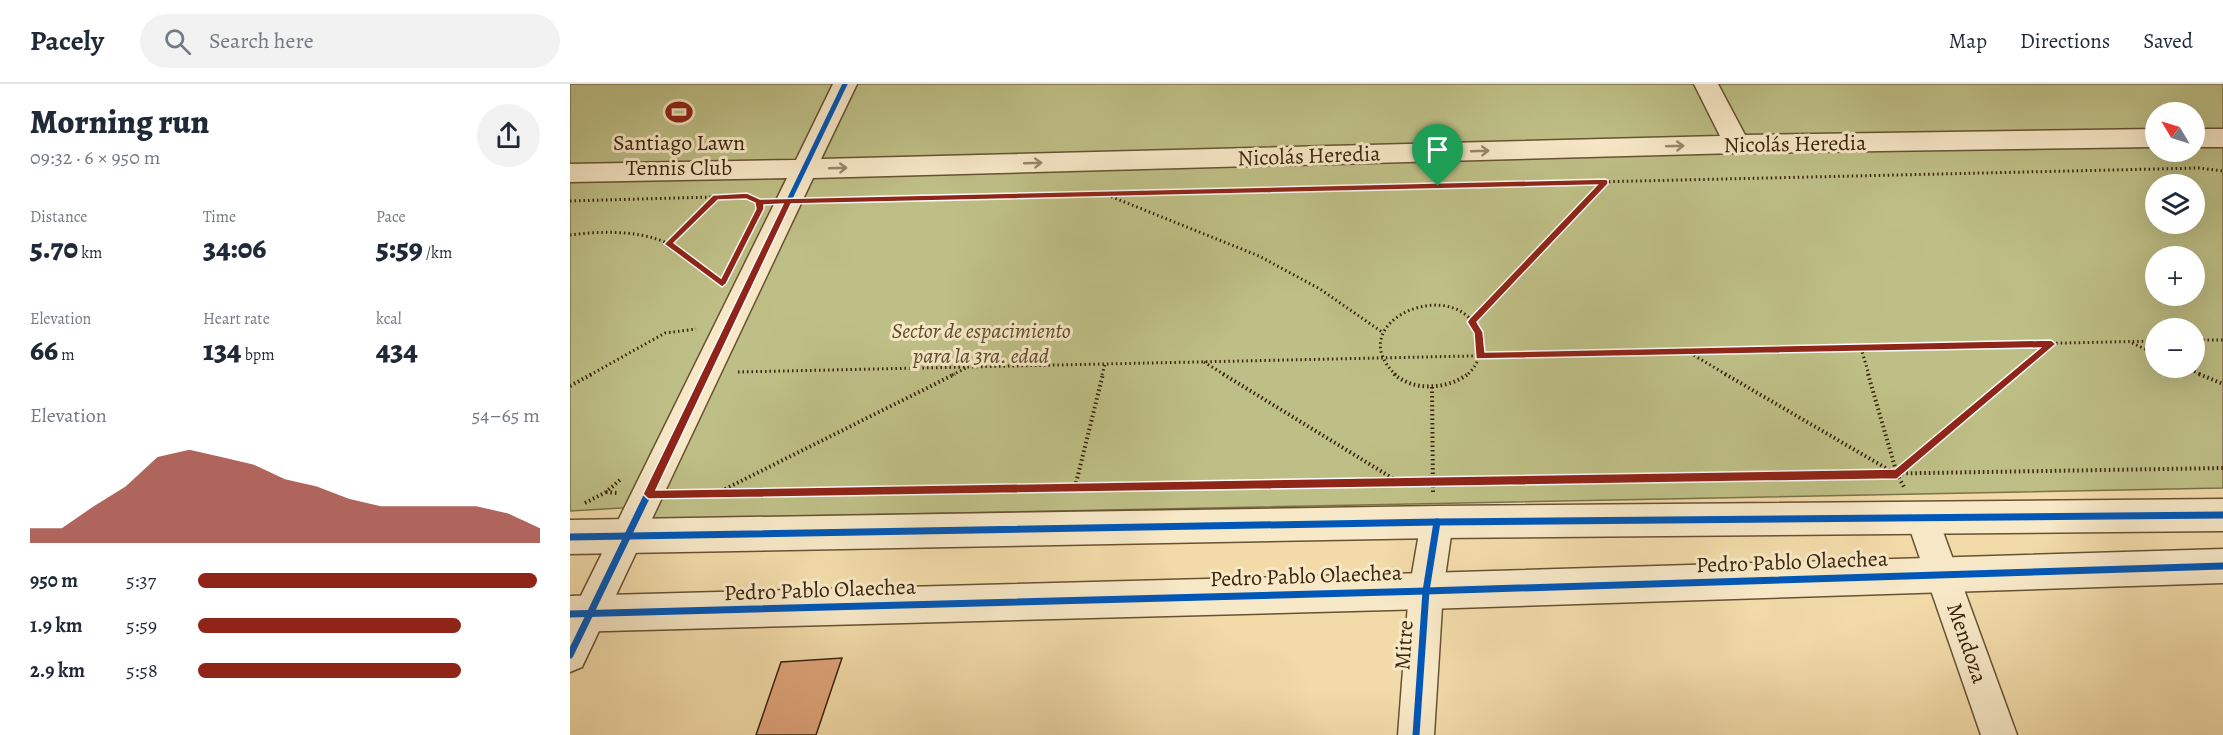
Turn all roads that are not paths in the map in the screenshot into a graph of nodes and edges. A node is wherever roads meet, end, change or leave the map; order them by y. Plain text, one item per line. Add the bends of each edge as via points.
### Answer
1 (845, 84) edge
2 (1706, 84) edge
3 (2145, 138) edge
4 (2205, 138) edge
5 (2223, 138) edge
6 (1737, 144) junction
7 (804, 169) junction
8 (570, 173) edge
9 (2223, 515) edge
10 (1922, 519) junction
11 (574, 521) edge
12 (1437, 522) junction
13 (629, 534) junction
14 (2223, 566) edge
15 (1944, 575) junction
16 (1426, 591) junction
17 (580, 614) edge
18 (570, 655) edge
19 (1416, 735) edge
20 (1999, 735) edge

1 - 7 street
2 - 6 street
3 - 6 street, Nicolás Heredia
4 - 5 street
7 -> 6 street, Nicolás Heredia
7 - 8 street, Nicolás Heredia
7 - 13 street
9 - 10 street, Pedro Pablo Olaechea
10 - 12 street, Pedro Pablo Olaechea
10 - 15 street, Mendoza
11 - 13 street, Pedro Pablo Olaechea
12 - 13 street, Pedro Pablo Olaechea
12 - 16 street, Mitre
13 - 17 street
14 - 15 street, Pedro Pablo Olaechea
15 - 16 street, Pedro Pablo Olaechea
15 - 20 street, Mendoza
16 - 17 street, Pedro Pablo Olaechea
16 - 19 street, Mitre
17 - 18 street

